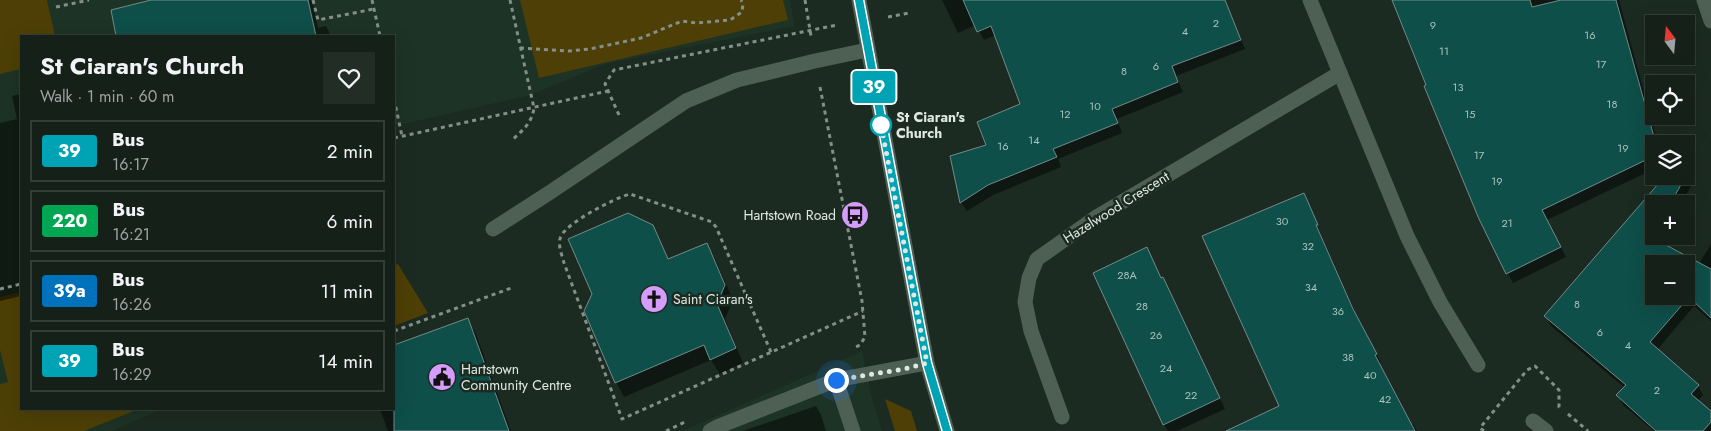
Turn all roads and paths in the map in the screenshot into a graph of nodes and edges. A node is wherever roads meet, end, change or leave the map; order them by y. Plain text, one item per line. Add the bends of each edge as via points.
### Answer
1 (90, 0) edge
2 (313, 0) edge
3 (372, 0) edge
4 (510, 0) edge
5 (742, 0) edge
6 (805, 0) edge
7 (859, 0) edge
8 (1310, 0) edge
9 (1704, 0) edge
10 (56, 7) dead end
11 (374, 9) junction
12 (1711, 21) edge
13 (380, 35) edge
14 (520, 48) junction
15 (868, 50) junction
16 (815, 61) junction
17 (1340, 73) junction
18 (608, 91) dead end
19 (395, 104) edge
20 (534, 108) junction
21 (402, 136) junction
22 (395, 138) edge
23 (511, 141) dead end
24 (492, 228) dead end
25 (20, 284) edge
26 (514, 287) dead end
27 (0, 288) edge
28 (863, 311) junction
29 (395, 331) edge
30 (852, 349) dead end
31 (771, 352) junction
32 (927, 363) junction
33 (1478, 365) dead end
34 (836, 380) junction
35 (1062, 416) dead end
36 (693, 419) dead end
37 (1532, 420) dead end
38 (666, 431) edge
39 (710, 431) edge
40 (853, 431) edge
41 (948, 431) edge
42 (1546, 431) edge

1 - 10 path
2 - 11 path via 318,20
3 - 11 path
4 - 14 path
5 - 14 path via 742,12 730,20 682,21 641,38 590,49
6 - 16 path
7 - 15 street
8 - 17 street
9 - 12 street
11 - 13 path
14 - 20 path
15 - 16 street
15 - 32 street
16 - 24 street via 737,80 686,100 549,194
16 - 28 path
17 - 33 street via 1406,236
17 - 35 street, Hazelwood Crescent via 1095,218 1038,259 1028,278 1025,302 1031,331
18 - 20 path
19 - 21 path
20 - 21 path
20 - 23 path via 528,126
21 - 22 path
25 - 27 path
26 - 29 path
28 - 30 path via 865,337
28 - 31 path
31 - 31 path via 622,418 564,263 559,245 561,236 571,224 630,194 712,222
32 - 34 street
32 - 41 street
34 - 39 street
34 - 40 street
36 - 38 path
37 - 42 street

